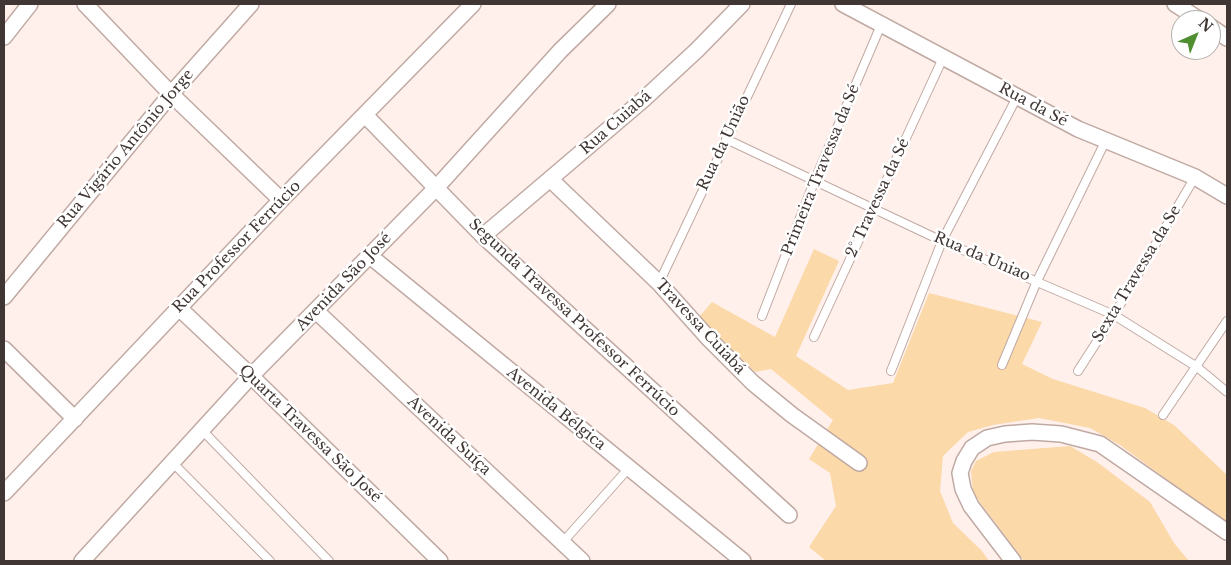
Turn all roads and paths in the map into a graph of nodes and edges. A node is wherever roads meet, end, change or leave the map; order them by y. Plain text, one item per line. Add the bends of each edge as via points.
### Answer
1 (30, 4) edge
2 (85, 4) edge
3 (251, 4) edge
4 (473, 4) edge
5 (608, 4) edge
6 (742, 4) edge
7 (791, 4) edge
8 (843, 4) edge
9 (881, 25) junction
10 (4, 37) edge
11 (943, 58) junction
12 (171, 94) junction
13 (1017, 96) junction
14 (365, 116) junction
15 (726, 139) junction
16 (1106, 140) junction
17 (1194, 177) junction
18 (550, 179) junction
19 (814, 182) junction
20 (436, 188) junction
21 (1227, 196) edge
22 (280, 200) junction
23 (873, 208) junction
24 (484, 236) junction
25 (942, 241) junction
26 (370, 256) junction
27 (1037, 280) junction
28 (659, 283) junction
29 (4, 296) edge
30 (179, 308) junction
31 (316, 311) junction
32 (1114, 315) junction
33 (762, 316) dead end
34 (1227, 321) edge
35 (814, 337) dead end
36 (4, 348) edge
37 (1002, 366) dead end
38 (1197, 367) junction
39 (1078, 370) dead end
40 (890, 371) dead end
41 (251, 376) junction
42 (1227, 392) edge
43 (1163, 415) dead end
44 (75, 419) junction
45 (202, 429) junction
46 (172, 462) junction
47 (859, 463) dead end
48 (628, 469) junction
49 (4, 493) edge
50 (789, 515) dead end
51 (1227, 532) edge
52 (562, 543) junction
53 (82, 561) edge
54 (270, 561) edge
55 (329, 561) edge
56 (440, 561) edge
57 (582, 561) edge
58 (742, 561) edge
59 (1013, 561) edge

1 - 10 street
2 - 12 street
3 - 12 street, Rua Vigário Antônio Jorge
4 - 14 street, Rua Professor Ferrúcio
5 - 20 street, Avenida São José
6 - 18 street, Rua Cuiabá via 644,99
7 - 15 lane, Rua da União
8 - 9 street, Rua da Sé
9 - 11 street, Rua da Sé
9 - 19 lane, Primeira Travessa da Sé
11 - 13 street, Rua da Sé
11 - 23 lane, 2° Travessa da Sé
12 - 22 street
12 - 29 street, Rua Vigário Antônio Jorge
13 - 16 street, Rua da Sé via 1078,129
13 - 25 lane
14 - 20 street, Segunda Travessa Professor Ferrúcio
14 - 22 street, Rua Professor Ferrúcio
15 - 19 lane, Rua da Uniao
15 - 28 lane, Rua da União
16 - 17 street, Rua da Sé
16 - 27 lane
17 - 21 street, Rua da Sé
17 - 32 lane, Sexta Travessa da Se
18 - 24 street, Rua Cuiabá
18 - 28 street, Travessa Cuiabá
19 - 23 lane, Rua da Uniao
19 - 33 lane, Primeira Travessa da Sé
20 - 24 street, Segunda Travessa Professor Ferrúcio
20 - 26 street, Avenida São José
22 - 30 street, Rua Professor Ferrúcio
23 - 25 lane, Rua da Uniao
23 - 35 lane, 2° Travessa da Sé
24 - 50 street, Segunda Travessa Professor Ferrúcio
25 - 27 lane, Rua da Uniao
25 - 40 lane
26 - 31 street, Avenida São José
26 - 48 street, Avenida Bélgica
27 - 32 lane, Rua da Uniao
27 - 37 lane
28 - 47 street, Travessa Cuiabá via 709,340 754,383
30 - 41 street, Quarta Travessa São José
30 - 44 street, Rua Professor Ferrúcio
31 - 41 street, Avenida São José
31 - 52 street, Avenida Suíça
32 - 38 lane, Rua da Uniao
32 - 39 lane, Sexta Travessa da Se
34 - 38 lane
36 - 44 street
38 - 42 lane, Rua da Uniao
38 - 43 lane
41 - 45 street, Avenida São José
41 - 56 street, Quarta Travessa São José
44 - 49 street, Rua Professor Ferrúcio
45 - 46 street, Avenida São José
45 - 55 lane
46 - 53 street, Avenida São José
46 - 54 lane
48 - 52 lane
48 - 58 street, Avenida Bélgica
51 - 59 street via 1100,444 1080,437 1032,432 986,438 972,448 964,460 960,473 963,489 971,506
52 - 57 street, Avenida Suíça

